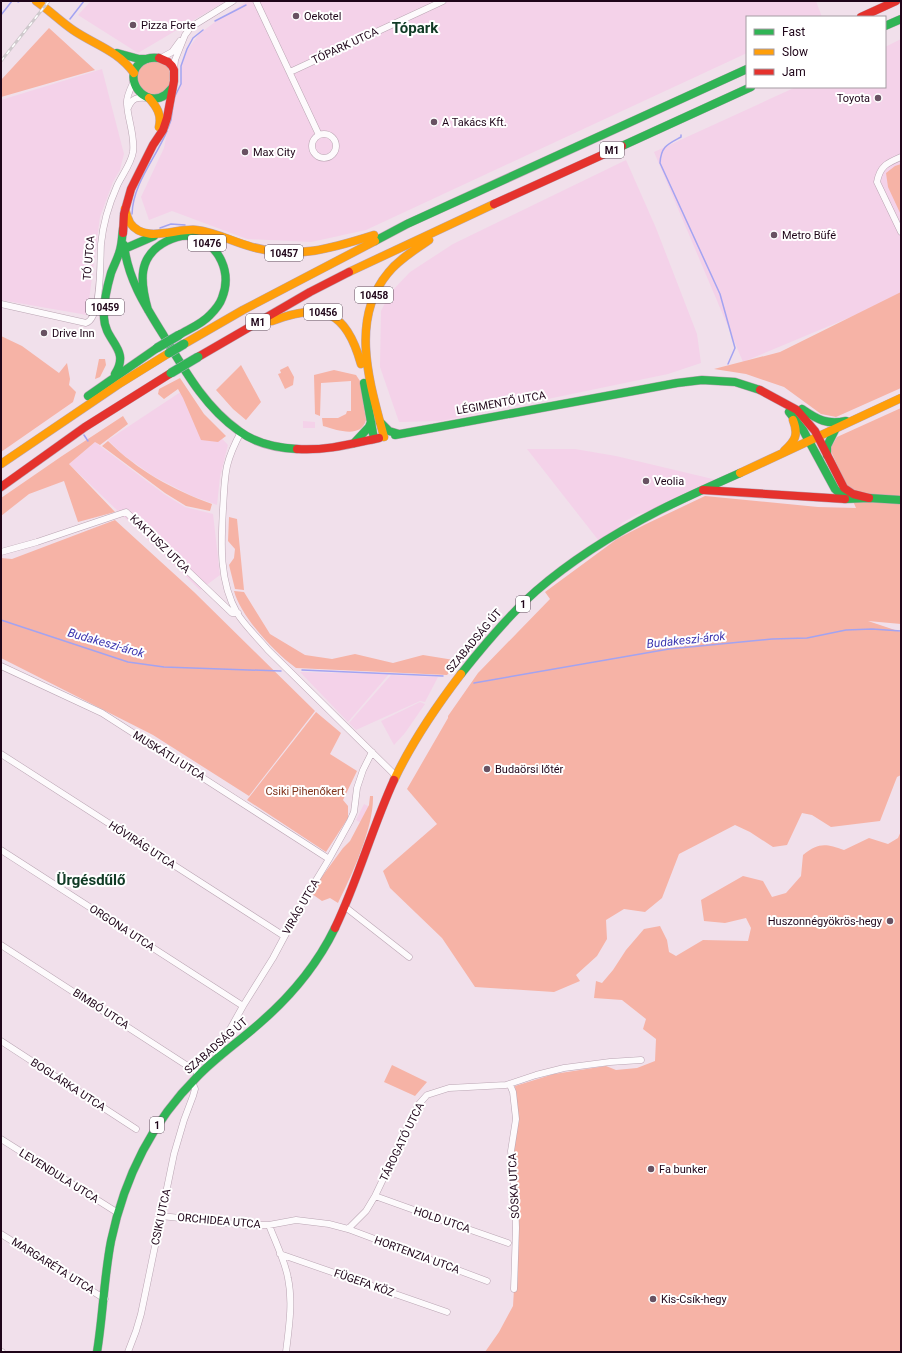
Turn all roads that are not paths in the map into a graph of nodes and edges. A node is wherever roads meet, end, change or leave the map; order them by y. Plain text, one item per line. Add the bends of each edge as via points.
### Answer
1 (36, 1) edge
2 (233, 1) edge
3 (256, 1) edge
4 (444, 1) edge
5 (896, 1) edge
6 (863, 16) edge
7 (901, 19) edge
8 (886, 26) edge
9 (185, 35) junction
10 (116, 53) junction
11 (148, 58) junction
12 (161, 58) junction
13 (746, 69) edge
14 (290, 72) junction
15 (174, 73) junction
16 (134, 77) junction
17 (172, 88) junction
18 (749, 88) edge
19 (149, 98) junction
20 (128, 110) junction
21 (319, 135) junction
22 (154, 144) junction
23 (901, 157) edge
24 (125, 209) junction
25 (472, 214) junction
26 (407, 224) junction
27 (123, 229) junction
28 (901, 232) edge
29 (160, 234) junction
30 (124, 249) junction
31 (1, 304) edge
32 (148, 310) junction
33 (206, 352) junction
34 (112, 379) junction
35 (772, 395) junction
36 (901, 398) edge
37 (75, 410) junction
38 (789, 412) junction
39 (854, 420) junction
40 (375, 422) junction
41 (836, 428) junction
42 (240, 432) junction
43 (398, 434) junction
44 (384, 436) junction
45 (818, 437) junction
46 (374, 439) junction
47 (809, 441) junction
48 (354, 443) junction
49 (782, 453) junction
50 (828, 455) junction
51 (1, 464) edge
52 (732, 478) junction
53 (1, 487) edge
54 (703, 490) junction
55 (737, 493) junction
56 (868, 498) junction
57 (850, 499) junction
58 (901, 500) edge
59 (1, 552) edge
60 (238, 613) junction
61 (1, 666) edge
62 (372, 752) junction
63 (1, 754) edge
64 (396, 776) junction
65 (1, 850) edge
66 (329, 858) junction
67 (344, 906) junction
68 (284, 936) junction
69 (1, 945) edge
70 (409, 957) dead end
71 (243, 1006) junction
72 (1, 1041) edge
73 (219, 1058) junction
74 (641, 1060) dead end
75 (200, 1074) junction
76 (192, 1082) junction
77 (510, 1085) junction
78 (136, 1129) dead end
79 (1, 1139) edge
80 (376, 1196) junction
81 (118, 1213) junction
82 (160, 1216) junction
83 (269, 1225) junction
84 (348, 1229) junction
85 (1, 1234) edge
86 (508, 1242) dead end
87 (280, 1254) junction
88 (487, 1281) dead end
89 (514, 1289) dead end
90 (105, 1299) junction
91 (447, 1312) dead end
92 (97, 1352) edge
93 (128, 1352) edge
94 (286, 1352) edge

1 - 10 main road via 74,30
2 - 9 street via 199,21
3 - 14 street
4 - 14 street, TÓPARK UTCA
5 - 6 main road
7 - 8 main road
9 - 12 street via 172,52
9 - 15 street via 175,60
10 - 11 main road via 139,59
10 - 16 main road via 127,63
11 - 12 main road
11 - 16 main road via 139,64
12 - 15 main road via 171,66
13 - 26 main road, M1
14 - 21 street
15 - 17 main road via 175,81
16 - 19 main road via 139,92
16 - 20 street, TÓ UTCA via 127,100
17 - 19 main road via 164,96 157,99
17 - 22 main road via 166,121
18 - 25 main road, M1
19 - 20 street via 135,98
19 - 22 main road via 161,116
20 - 31 street, TÓ UTCA via 133,132 133,152 106,217 101,244 97,301 91,320 86,322
21 - 21 street via 311,145 313,152 317,156 329,157 335,149 333,138 329,135
22 - 24 main road via 134,182
23 - 28 street via 884,166 877,182
24 - 27 main road
24 - 29 main road, 10457 via 128,221 137,231 145,235
25 - 33 main road, M1 via 310,292
25 - 40 main road, 10458 via 402,260 388,273 375,293 367,317 365,340
26 - 29 main road, 10457 via 337,247 300,254 268,251 198,230 176,230
26 - 37 main road, M1, bridge via 243,310
27 - 30 main road
27 - 34 main road, 10459 via 121,248 110,276 104,314 107,334 122,360 119,370
29 - 30 main road, 10457
30 - 32 main road via 132,279
32 - 34 main road, 10476, bridge via 142,276 153,251 163,243 178,237 195,238 211,246 221,258 226,270 227,281 219,306 209,316
32 - 42 main road, LÉGIMENTŐ UTCA via 207,403
33 - 40 main road, 10456 via 286,315 310,310 328,314 345,327 356,344
33 - 53 main road, M1, bridge via 88,425
34 - 37 main road, 10476
35 - 38 main road
35 - 39 main road via 819,421 837,423
35 - 43 main road, LÉGIMENTŐ UTCA via 734,382 702,380
35 - 45 main road, LÉGIMENTŐ UTCA via 797,410 810,423
36 - 39 main road, 1
37 - 51 main road, M1
38 - 47 main road via 802,427
38 - 49 main road via 796,427 796,436
39 - 41 main road, 1
40 - 43 main road
40 - 44 main road, 10458
40 - 46 main road, 10456
40 - 48 main road
41 - 45 main road, 1
41 - 50 main road via 827,446
42 - 48 main road, LÉGIMENTŐ UTCA via 269,445 283,448 314,450
42 - 60 street via 225,478 221,544 227,587
43 - 44 main road, LÉGIMENTŐ UTCA
44 - 46 main road, LÉGIMENTŐ UTCA
45 - 47 main road, 1
45 - 50 main road, LÉGIMENTŐ UTCA
46 - 48 main road, LÉGIMENTŐ UTCA
47 - 49 main road, 1
47 - 57 main road via 835,489
49 - 52 main road, 1
50 - 56 main road, LÉGIMENTŐ UTCA via 844,488 853,494
52 - 54 main road, 1
52 - 55 main road
54 - 55 main road
54 - 64 main road, SZABADSÁG ÚT / 1 via 628,527 545,584 523,604 492,637 447,693 423,728
55 - 57 main road
56 - 57 main road
56 - 58 main road
59 - 60 street, KAKTUSZ UTCA via 126,512 232,613
60 - 62 street via 268,650
61 - 66 street, MUSKÁTLI UTCA via 102,714
62 - 64 street
62 - 66 street, VIRÁG UTCA via 356,788 354,812
63 - 68 street, HÓVIRÁG UTCA
64 - 67 main road, SZABADSÁG ÚT / 1
65 - 71 street, ORGONA UTCA
66 - 68 street, VIRÁG UTCA
67 - 70 street
67 - 73 main road, SZABADSÁG ÚT / 1 via 324,947 297,987 277,1008
68 - 71 street, VIRÁG UTCA
69 - 75 street, BIMBÓ UTCA
71 - 73 street, VIRÁG UTCA via 219,1049
72 - 78 street, BOGLÁRKA UTCA
73 - 75 main road, SZABADSÁG ÚT / 1
74 - 77 street, TÁROGATÓ UTCA via 558,1069
75 - 76 main road, SZABADSÁG ÚT / 1
76 - 81 main road, SZABADSÁG ÚT / 1 via 170,1108 146,1145
76 - 82 street, CSIKI UTCA via 195,1089 174,1154
77 - 80 street, TÁROGATÓ UTCA via 449,1088 427,1095 419,1104
77 - 89 street, SÓSKA UTCA via 516,1119 511,1151 516,1228
79 - 81 street, LEVENDULA UTCA
80 - 84 street, TÁROGATÓ UTCA via 366,1211
80 - 86 street, HOLD UTCA
81 - 90 main road, SZABADSÁG ÚT / 1 via 111,1244
82 - 83 street, ORCHIDEA UTCA
82 - 93 street, CSIKI UTCA via 141,1314
83 - 84 street, ORCHIDEA UTCA via 296,1220
83 - 87 street
84 - 88 street, HORTENZIA UTCA
85 - 90 street, MARGARÉTA UTCA
87 - 91 street, FÜGEFA KÖZ
87 - 94 street via 288,1276 291,1297
90 - 92 main road, SZABADSÁG ÚT / 1

